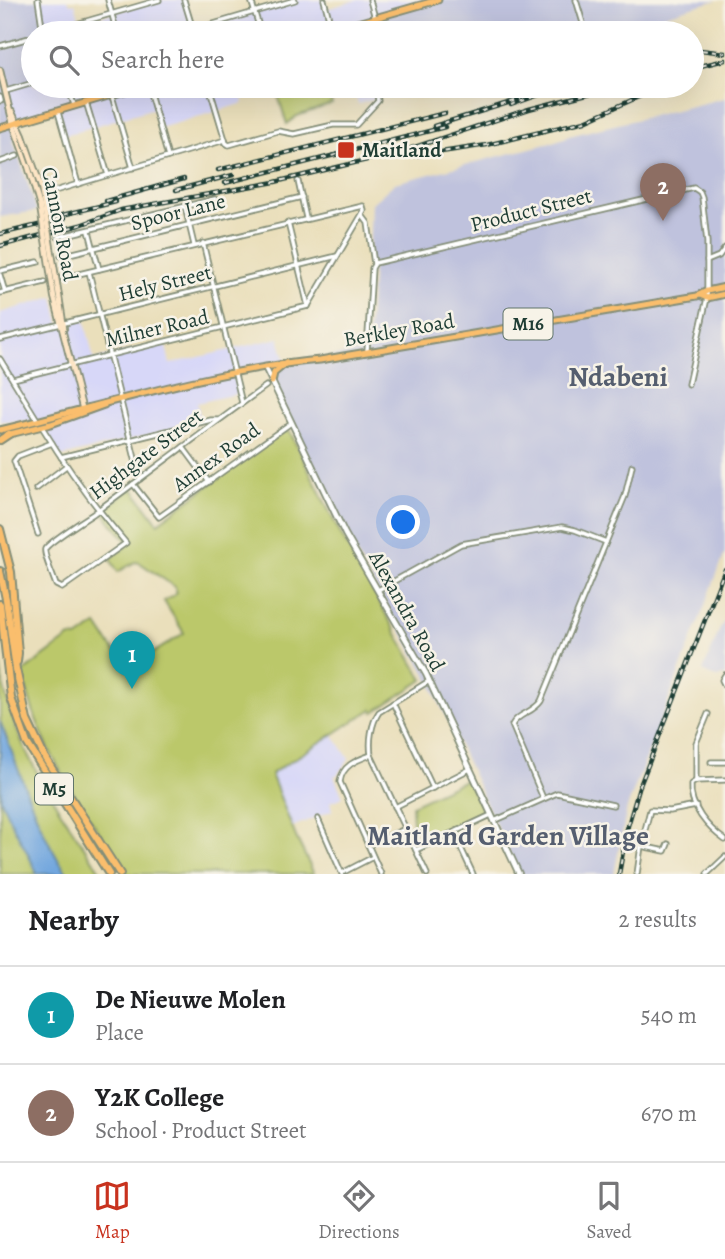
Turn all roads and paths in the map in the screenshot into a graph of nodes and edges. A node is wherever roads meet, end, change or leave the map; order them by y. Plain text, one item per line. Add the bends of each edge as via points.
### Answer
1 (38, 0) edge
2 (108, 0) edge
3 (159, 0) edge
4 (184, 0) edge
5 (251, 0) edge
6 (295, 0) edge
7 (324, 0) edge
8 (370, 0) edge
9 (438, 0) edge
10 (576, 0) edge
11 (418, 3) edge
12 (255, 12) junction
13 (112, 14) junction
14 (375, 18) junction
15 (42, 21) edge
16 (89, 21) edge
17 (114, 21) edge
18 (190, 21) edge
19 (227, 21) edge
20 (258, 21) edge
21 (330, 21) edge
22 (365, 21) edge
23 (582, 21) edge
24 (21, 40) edge
25 (0, 46) edge
26 (0, 69) edge
27 (21, 87) edge
28 (6, 91) junction
29 (72, 98) edge
30 (100, 98) edge
31 (112, 98) edge
32 (151, 98) edge
33 (213, 98) edge
34 (379, 98) edge
35 (9, 99) junction
36 (0, 100) edge
37 (86, 102) junction
38 (74, 105) junction
39 (57, 110) junction
40 (15, 123) junction
41 (0, 128) edge
42 (225, 140) junction
43 (17, 156) dead end
44 (168, 157) junction
45 (0, 162) edge
46 (133, 167) junction
47 (108, 175) junction
48 (298, 181) dead end
49 (78, 184) junction
50 (48, 193) dead end
51 (302, 197) junction
52 (215, 199) dead end
53 (185, 207) junction
54 (362, 215) junction
55 (306, 218) junction
56 (288, 223) junction
57 (189, 225) junction
58 (89, 230) junction
59 (58, 237) dead end
60 (203, 243) junction
61 (194, 245) junction
62 (725, 248) edge
63 (94, 249) junction
64 (337, 256) junction
65 (61, 257) dead end
66 (707, 261) junction
67 (38, 262) dead end
68 (374, 264) junction
69 (298, 266) junction
70 (99, 269) junction
71 (89, 272) junction
72 (0, 273) edge
73 (62, 278) dead end
74 (45, 282) dead end
75 (214, 287) junction
76 (725, 288) edge
77 (2, 293) edge
78 (704, 294) junction
79 (725, 294) edge
80 (308, 306) junction
81 (100, 315) junction
82 (62, 324) junction
83 (224, 329) junction
84 (0, 339) edge
85 (368, 351) junction
86 (110, 356) junction
87 (0, 359) edge
88 (286, 363) junction
89 (72, 365) junction
90 (265, 366) junction
91 (235, 372) junction
92 (13, 379) junction
93 (272, 383) junction
94 (688, 384) dead end
95 (266, 386) dead end
96 (120, 400) junction
97 (242, 403) junction
98 (83, 410) junction
99 (219, 420) junction
100 (290, 423) junction
101 (40, 424) junction
102 (0, 430) edge
103 (9, 434) joint
104 (0, 438) edge
105 (130, 439) junction
106 (52, 443) junction
107 (183, 447) junction
108 (61, 457) junction
109 (66, 466) junction
110 (632, 466) dead end
111 (140, 479) junction
112 (209, 482) junction
113 (134, 484) junction
114 (36, 489) dead end
115 (98, 510) junction
116 (0, 529) edge
117 (38, 534) dead end
118 (606, 542) junction
119 (0, 571) edge
120 (378, 590) junction
121 (0, 604) edge
122 (0, 639) edge
123 (16, 669) junction
124 (725, 675) edge
125 (429, 681) junction
126 (725, 686) edge
127 (11, 698) junction
128 (393, 703) junction
129 (708, 714) dead end
130 (371, 755) junction
131 (711, 762) dead end
132 (725, 762) edge
133 (470, 769) junction
134 (725, 780) edge
135 (696, 781) junction
136 (433, 788) junction
137 (543, 798) junction
138 (613, 804) dead end
139 (696, 806) junction
140 (395, 807) junction
141 (491, 815) junction
142 (318, 819) dead end
143 (494, 821) junction
144 (405, 829) junction
145 (454, 833) junction
146 (725, 840) edge
147 (668, 844) dead end
148 (368, 845) junction
149 (641, 846) junction
150 (416, 850) junction
151 (373, 857) junction
152 (725, 857) edge
153 (109, 874) edge
154 (120, 874) edge
155 (342, 874) edge
156 (381, 874) edge
157 (427, 874) edge
158 (473, 874) edge
159 (519, 874) edge
160 (637, 874) edge
161 (707, 874) edge

1 - 15 street
2 - 13 street
3 - 13 street
4 - 18 street
5 - 12 street
6 - 12 street
7 - 21 street
8 - 14 street
9 - 11 main road
10 - 23 street
11 - 14 main road
12 - 19 street
12 - 20 street
13 - 16 street
13 - 17 street
14 - 22 main road
24 - 25 street
26 - 28 main road, Cannon Road
27 - 28 street
28 - 35 main road, Cannon Road
29 - 38 street
30 - 37 main road
31 - 46 street
32 - 44 street
33 - 42 street
34 - 42 street via 354,126 333,125 295,134 278,131 229,145
35 - 36 street
35 - 40 main road, Cannon Road
37 - 38 main road
37 - 47 street
38 - 39 main road
39 - 40 main road
39 - 49 street
40 - 41 main road
40 - 82 main road, Cannon Road, bridge via 37,195
42 - 44 street
43 - 45 street
44 - 46 street
46 - 47 street
47 - 49 street
48 - 51 street
49 - 50 street
51 - 55 street
51 - 57 street, Spoor Lane
52 - 53 street
53 - 57 street
53 - 58 street
54 - 55 street via 365,208 360,206
54 - 64 street
54 - 68 street via 368,223
55 - 56 street
56 - 60 street
56 - 69 street
57 - 61 street
57 - 63 street, Spoor Lane
58 - 59 street
58 - 63 street
60 - 61 street
60 - 75 street
61 - 70 street
62 - 66 street
63 - 65 street, Spoor Lane
63 - 70 street
64 - 69 street, Hely Street
64 - 80 street
66 - 68 street, Product Street via 702,197 691,187
66 - 78 street
67 - 72 street
68 - 85 street
69 - 75 street, Hely Street
69 - 80 street
70 - 71 street
71 - 73 street
71 - 81 street
72 - 77 street
74 - 77 street
75 - 81 street, Hely Street
75 - 83 street
76 - 78 main road, Berkley Road / M16
78 - 79 main road, Berkley Road / M16
78 - 85 main road, Berkley Road / M16
78 - 94 street
80 - 83 street, Milner Road
81 - 82 street, Hely Street
81 - 86 street
82 - 84 street, Hely Street
82 - 89 main road, Cannon Road
83 - 86 street, Milner Road
83 - 91 street
85 - 88 main road, Berkley Road / M16
86 - 89 street, Milner Road
86 - 96 street
87 - 92 street
88 - 90 main road, Berkley Road / M16
88 - 93 main road via 274,373
89 - 92 street, Milner Road
89 - 98 main road, Cannon Road
90 - 91 main road, Berkley Road / M16
90 - 93 street, Alexandra Road
91 - 96 main road, Berkley Road / M16
91 - 97 street
92 - 101 street
93 - 100 street, Alexandra Road
95 - 97 street, Highgate Street
96 - 98 main road, Berkley Road / M16
96 - 105 street
97 - 99 street, Highgate Street
98 - 101 main road, Berkley Road / M16
99 - 105 street
99 - 107 street, Highgate Street
100 - 112 street, Annex Road
100 - 120 street, Alexandra Road
101 - 102 main road, Berkley Road / M16
101 - 103 main road, Berkley Road / M16
101 - 106 street
103 - 104 highway
105 - 108 street
105 - 111 street
106 - 108 street
106 - 117 street via 14,461
107 - 111 street, Highgate Street
107 - 112 street
108 - 109 street
109 - 114 street
109 - 115 street
110 - 118 street
111 - 113 street, Highgate Street
112 - 113 street, Annex Road via 159,517
113 - 115 street, Highgate Street
115 - 115 street, Highgate Street via 126,543 62,588 56,585 46,549
116 - 123 highway via 13,591
118 - 120 street via 562,527 467,542
118 - 137 street via 541,701 512,725
119 - 123 highway, M5
120 - 125 street, Alexandra Road
121 - 127 highway, M5
122 - 127 highway
123 - 154 highway, M5 via 27,720 45,758
124 - 126 street
125 - 128 street
125 - 133 street, Alexandra Road
127 - 153 highway, M5 via 27,743
128 - 130 street via 376,715
128 - 136 street
129 - 135 street via 696,743
130 - 140 street
130 - 148 street via 351,764 340,778
131 - 132 street
133 - 136 street
133 - 141 street, Alexandra Road
134 - 135 street
135 - 139 street via 691,785
136 - 140 street
137 - 138 street via 562,793
137 - 143 street
139 - 146 street
139 - 149 street via 650,810
140 - 144 street
141 - 143 street, Alexandra Road
141 - 145 street
142 - 155 street
143 - 159 street, Alexandra Road
144 - 148 street
144 - 150 street
145 - 150 street
145 - 158 street
147 - 149 street via 665,851
148 - 151 street
149 - 160 street
150 - 157 street
151 - 155 street
151 - 156 street
152 - 161 street

